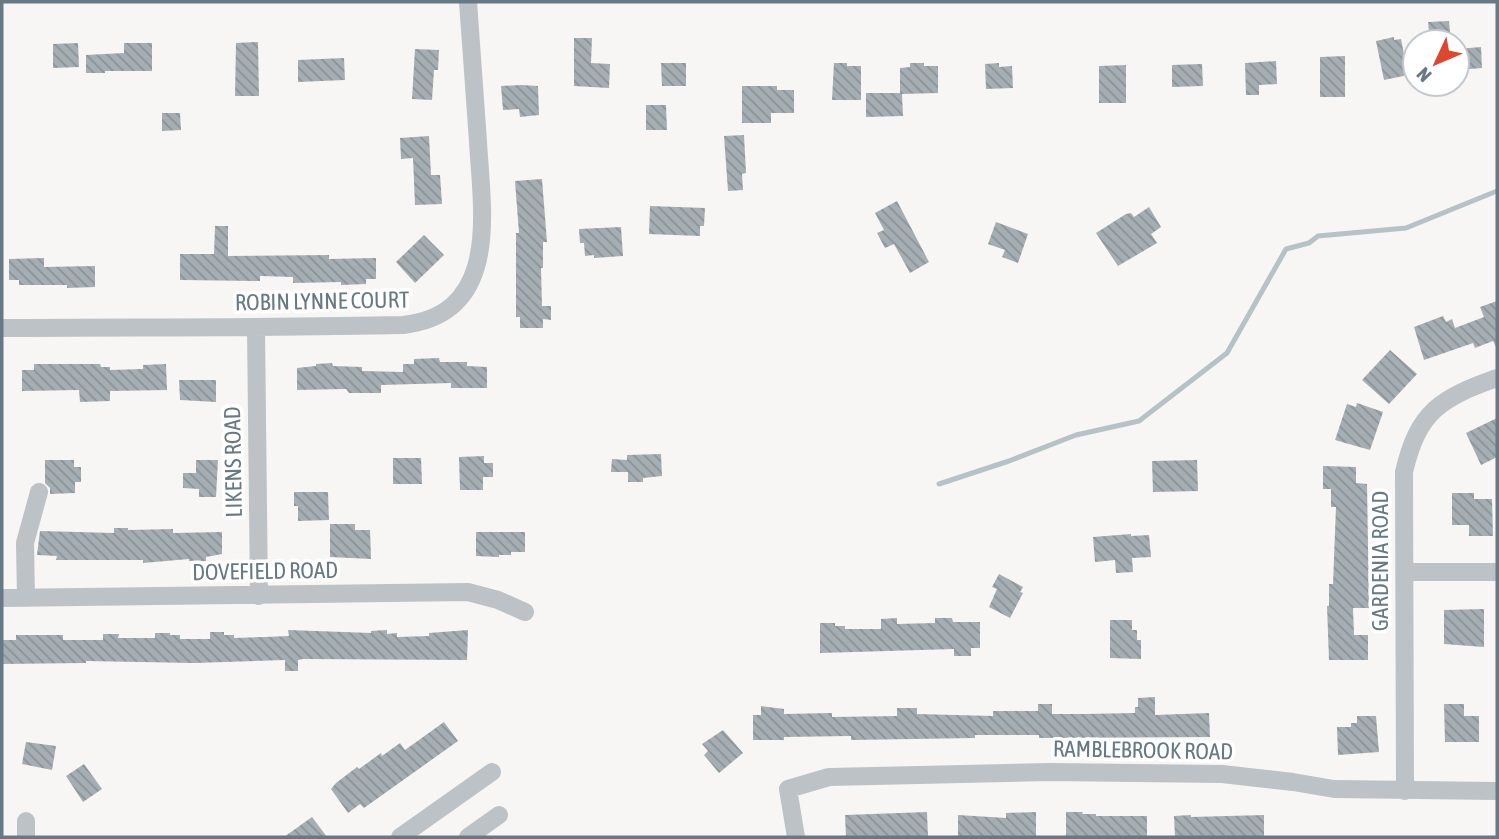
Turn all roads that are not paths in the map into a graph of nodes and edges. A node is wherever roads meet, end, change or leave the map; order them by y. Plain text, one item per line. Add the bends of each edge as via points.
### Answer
1 (468, 2) edge
2 (2, 328) edge
3 (256, 328) junction
4 (1497, 378) edge
5 (39, 492) dead end
6 (1405, 572) junction
7 (1497, 572) edge
8 (259, 596) junction
9 (2, 598) edge
10 (26, 598) junction
11 (525, 612) dead end
12 (492, 772) dead end
13 (1405, 791) junction
14 (1497, 791) edge
15 (499, 815) dead end
16 (400, 837) edge
17 (468, 837) edge
18 (796, 837) edge

1 - 3 street, ROBIN LYNNE COURT via 482,230 481,253 470,282 443,314 420,323
2 - 3 street, ROBIN LYNNE COURT
3 - 8 street, LIKENS ROAD
4 - 6 street, GARDENIA ROAD via 1444,402 1416,432 1404,472
5 - 10 street via 25,543
6 - 7 street
6 - 13 street, GARDENIA ROAD
8 - 10 street, DOVEFIELD ROAD
8 - 11 street, DOVEFIELD ROAD via 468,592
9 - 10 street, DOVEFIELD ROAD
12 - 16 street
13 - 14 street, RAMBLEBROOK ROAD
13 - 18 street, RAMBLEBROOK ROAD via 1334,789 1222,774 829,777 788,789
15 - 17 street

